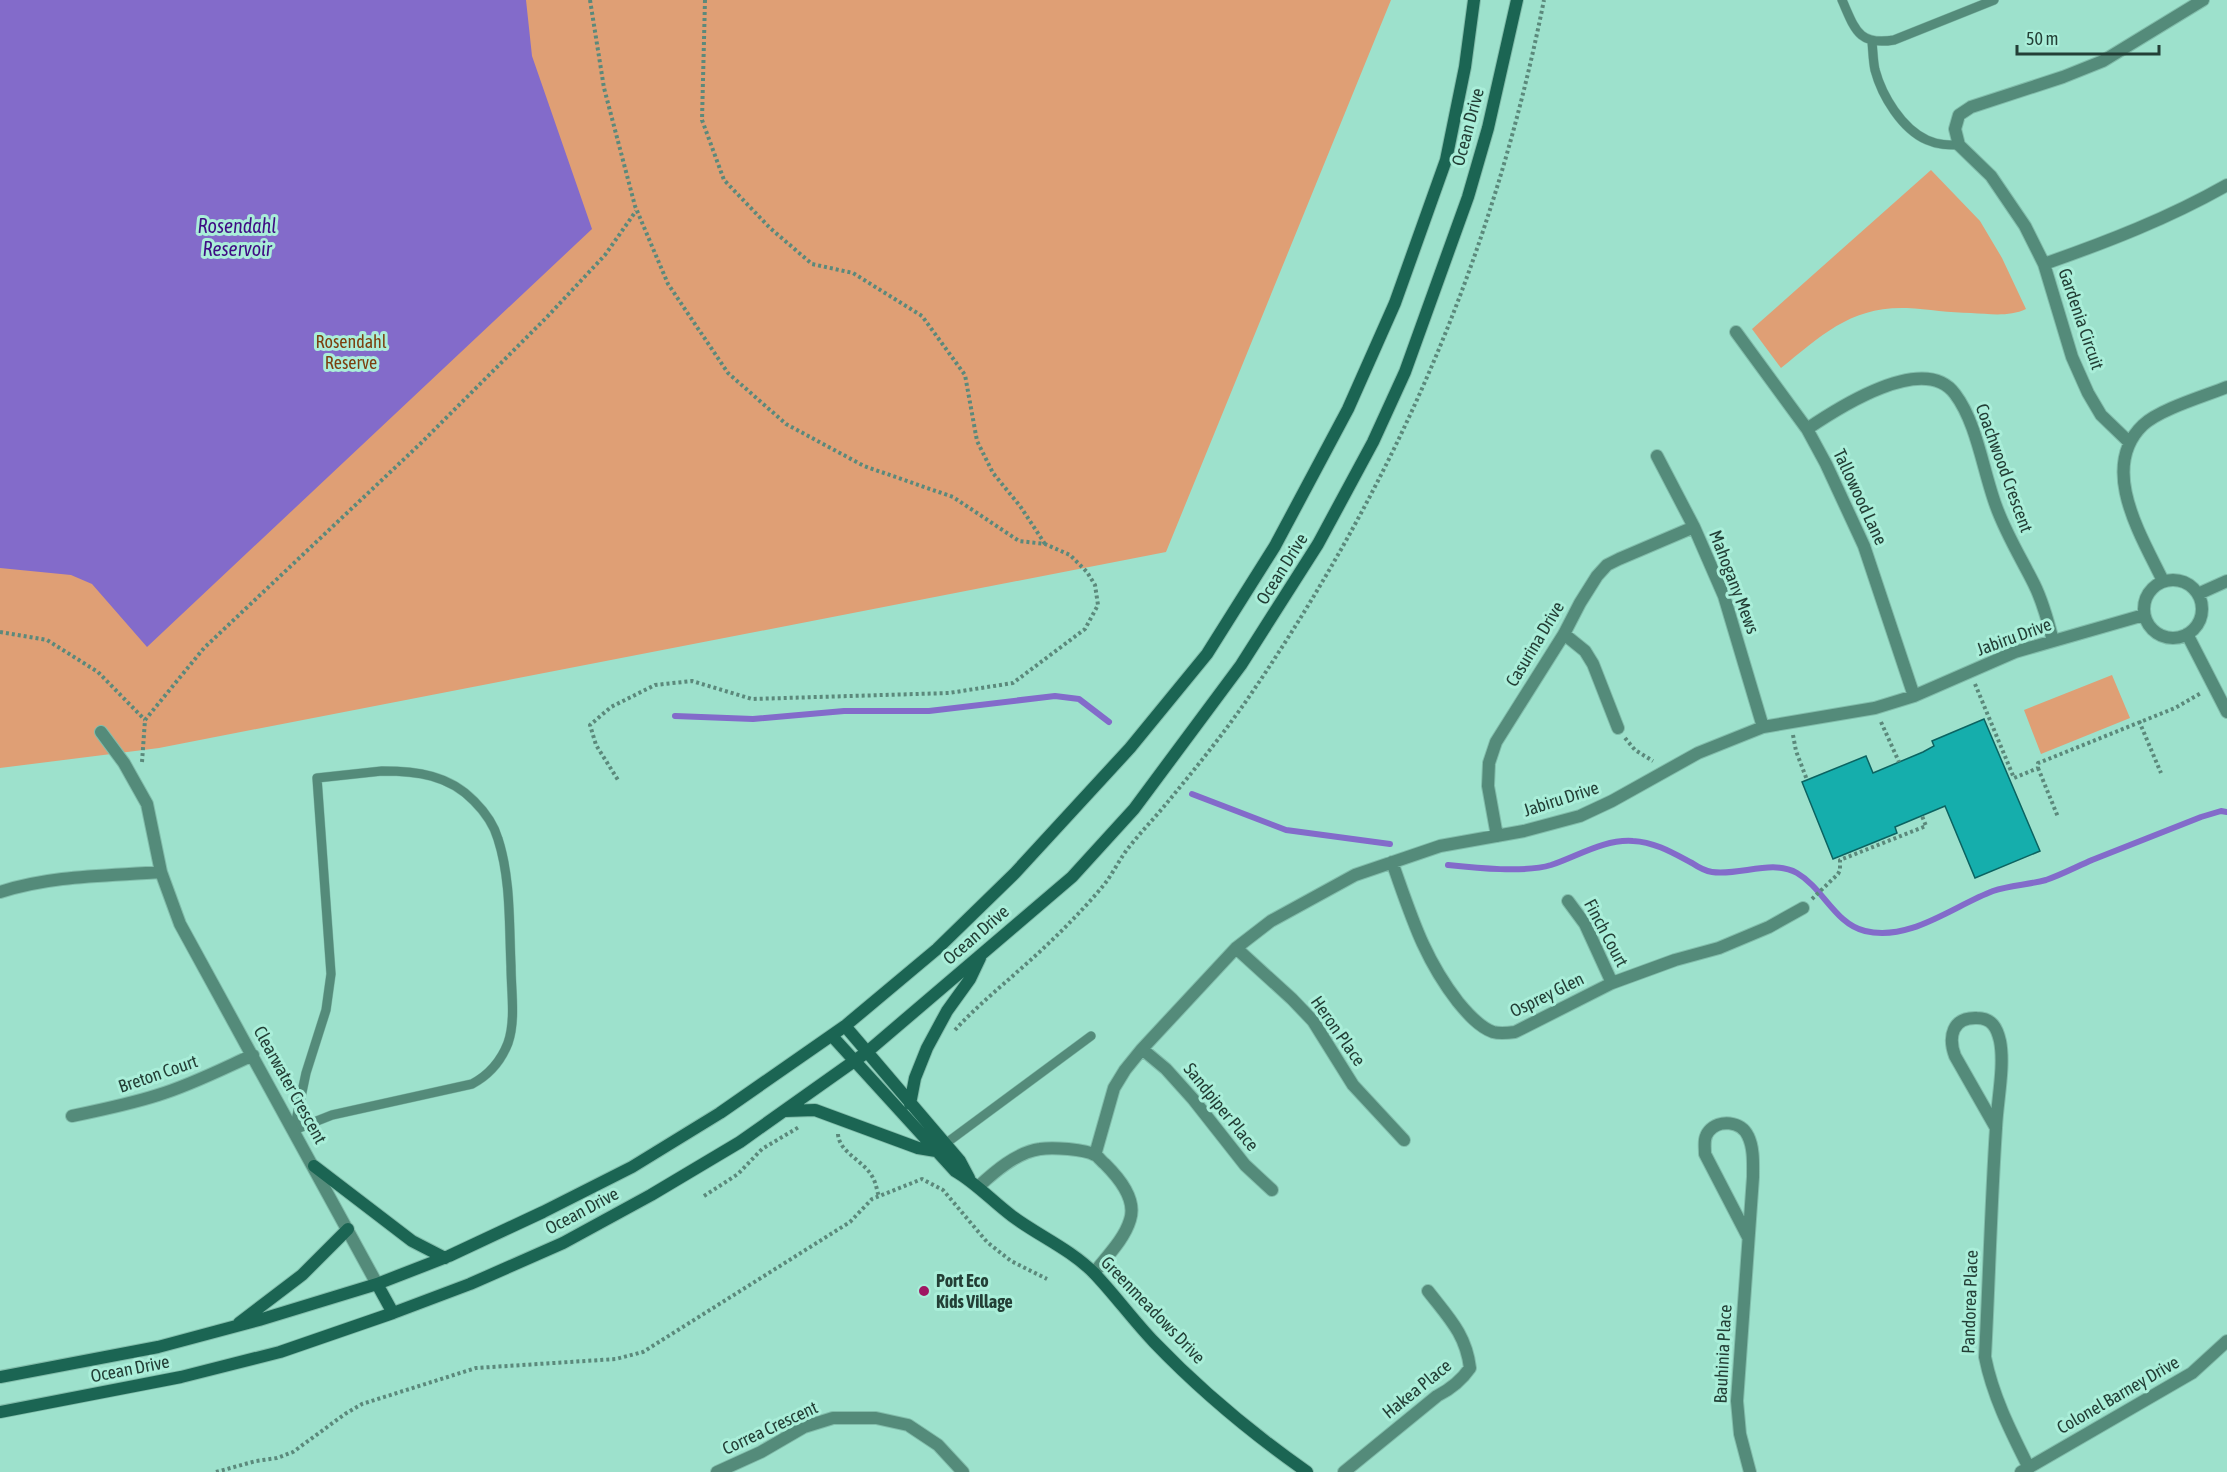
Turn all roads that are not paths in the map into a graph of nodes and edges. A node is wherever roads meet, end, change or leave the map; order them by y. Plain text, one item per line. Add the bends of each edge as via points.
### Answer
1 (1474, 0) edge
2 (1517, 0) edge
3 (1842, 0) edge
4 (1994, 0) edge
5 (2202, 0) edge
6 (1872, 42) junction
7 (1959, 145) junction
8 (2227, 185) edge
9 (2044, 264) junction
10 (1736, 332) dead end
11 (2227, 387) edge
12 (1807, 429) junction
13 (2129, 442) junction
14 (1657, 456) dead end
15 (1694, 526) junction
16 (2163, 581) junction
17 (2227, 581) edge
18 (2198, 594) junction
19 (2144, 615) junction
20 (1564, 634) junction
21 (2187, 634) junction
22 (2053, 641) junction
23 (1914, 696) junction
24 (2227, 712) edge
25 (1763, 726) junction
26 (1618, 728) road end
27 (101, 732) dead end
28 (1497, 836) junction
29 (1392, 862) junction
30 (161, 872) junction
31 (0, 892) edge
32 (1568, 901) dead end
33 (1806, 905) road end
34 (1236, 948) junction
35 (982, 954) junction
36 (1612, 983) junction
37 (845, 1026) junction
38 (832, 1036) junction
39 (1091, 1036) dead end
40 (1142, 1049) junction
41 (867, 1052) junction
42 (253, 1055) junction
43 (854, 1061) junction
44 (910, 1104) junction
45 (784, 1111) junction
46 (72, 1116) dead end
47 (1996, 1128) junction
48 (294, 1130) junction
49 (1404, 1140) dead end
50 (941, 1147) junction
51 (1095, 1155) junction
52 (314, 1166) junction
53 (974, 1183) junction
54 (1272, 1190) dead end
55 (348, 1229) junction
56 (1748, 1237) junction
57 (445, 1258) junction
58 (1094, 1273) junction
59 (377, 1284) junction
60 (1428, 1291) dead end
61 (393, 1313) junction
62 (233, 1327) junction
63 (2227, 1341) edge
64 (0, 1377) edge
65 (0, 1412) edge
66 (2025, 1470) edge
67 (717, 1472) edge
68 (963, 1472) edge
69 (1307, 1472) edge
70 (1344, 1472) edge
71 (1750, 1472) edge

1 - 37 main road, Ocean Drive via 1446,160 1399,292 1348,409 1275,546 1207,654 1130,748 1016,873 937,949
2 - 35 main road, Ocean Drive via 1488,128 1447,258 1404,372 1337,511 1241,665 1134,809 1072,877
3 - 6 lane via 1862,36
4 - 6 lane via 1894,40
5 - 7 street via 2103,61 1959,114 1955,129
6 - 7 lane via 1875,70 1901,118 1926,140
7 - 9 street, Gardenia Circuit via 1991,177 2025,226
8 - 9 street, Gardenia Circuit via 2172,214
9 - 13 street, Gardenia Circuit via 2072,357 2088,393 2101,415
10 - 12 street, Tallowood Lane
11 - 13 street via 2145,424
12 - 22 street, Coachwood Crescent via 1838,408 1910,379 1930,378 1954,392 1972,428 1986,480 2010,540 2044,608
12 - 23 street, Tallowood Lane via 1864,546
13 - 16 street via 2123,469 2126,500
14 - 15 street, Mahogany Mews
15 - 20 street, Casurina Drive via 1607,565
15 - 25 street, Mahogany Mews via 1724,596
16 - 18 street via 2183,582
16 - 19 street via 2147,595
17 - 18 street
18 - 21 street via 2201,617
19 - 21 street via 2147,624 2161,635 2169,638
19 - 22 street, Jabiru Drive
20 - 26 street via 1585,651 1593,664
20 - 28 street, Casurina Drive via 1496,742 1489,763 1488,786
21 - 24 street
22 - 23 street, Jabiru Drive via 2015,652
23 - 25 street, Jabiru Drive via 1875,708
25 - 28 street, Jabiru Drive via 1725,741 1580,816
27 - 30 street, Clearwater Crescent via 147,804
28 - 29 street, Jabiru Drive via 1440,846
29 - 34 street, Jabiru Drive via 1355,875 1302,902
29 - 36 street, Osprey Glen via 1421,943 1441,980 1466,1013 1492,1032 1515,1032
30 - 31 street via 75,877
30 - 42 street, Clearwater Crescent via 180,924
32 - 36 street, Finch Court via 1585,924
33 - 36 street, Osprey Glen via 1769,927 1719,948
34 - 40 street, Jabiru Drive
34 - 49 street, Heron Place via 1313,1022 1353,1085
35 - 41 main road, Ocean Drive
35 - 44 main road via 927,1048
37 - 38 main road, Ocean Drive
37 - 41 main road, Greenmeadows Drive
38 - 43 main road, Greenmeadows Drive
38 - 57 main road, Ocean Drive via 720,1113 632,1167
39 - 50 lane
40 - 51 street, Jabiru Drive via 1114,1088
40 - 54 street, Sandpiper Place via 1166,1069 1245,1165
41 - 43 main road, Ocean Drive
41 - 44 main road, Greenmeadows Drive
42 - 46 street, Breton Court via 159,1095
42 - 48 street, Clearwater Crescent
43 - 45 main road, Ocean Drive
43 - 50 main road, Greenmeadows Drive
44 - 50 main road, Greenmeadows Drive
45 - 50 main road via 815,1110 837,1126 918,1148
45 - 61 main road, Ocean Drive via 730,1148 563,1243
47 - 47 street, Pandorea Place via 1950,1044 1953,1029 1976,1017 1995,1025 2000,1043
47 - 66 street, Pandorea Place via 1985,1357 1990,1381
48 - 48 lane via 332,1115 472,1084 492,1070 508,1043 512,1015 503,860 485,813 449,782 411,771 317,778 331,974 326,1010 306,1073
48 - 52 street, Clearwater Crescent
50 - 53 main road, Greenmeadows Drive via 955,1171
51 - 53 street via 1062,1148 1038,1149
51 - 58 street via 1123,1184 1131,1207 1124,1233
52 - 55 street, Clearwater Crescent
52 - 57 main road via 412,1241
53 - 58 main road, Greenmeadows Drive via 1018,1221
55 - 59 street, Clearwater Crescent
55 - 62 main road via 302,1275
56 - 56 street, Bauhinia Place via 1705,1154 1704,1140 1709,1131 1721,1124 1736,1124 1748,1134 1752,1148
56 - 71 street, Bauhinia Place via 1737,1401
57 - 59 main road, Ocean Drive
58 - 69 main road, Greenmeadows Drive via 1157,1345 1275,1450
59 - 61 main road, Clearwater Crescent
59 - 62 main road, Ocean Drive
60 - 70 street, Hakea Place via 1463,1337 1470,1368 1463,1379
61 - 65 main road, Ocean Drive via 280,1352 192,1374
62 - 64 main road, Ocean Drive via 158,1347
63 - 66 street, Colonel Barney Drive via 2192,1373
67 - 68 street, Correa Crescent via 804,1427 833,1418 876,1418 908,1425 938,1445

